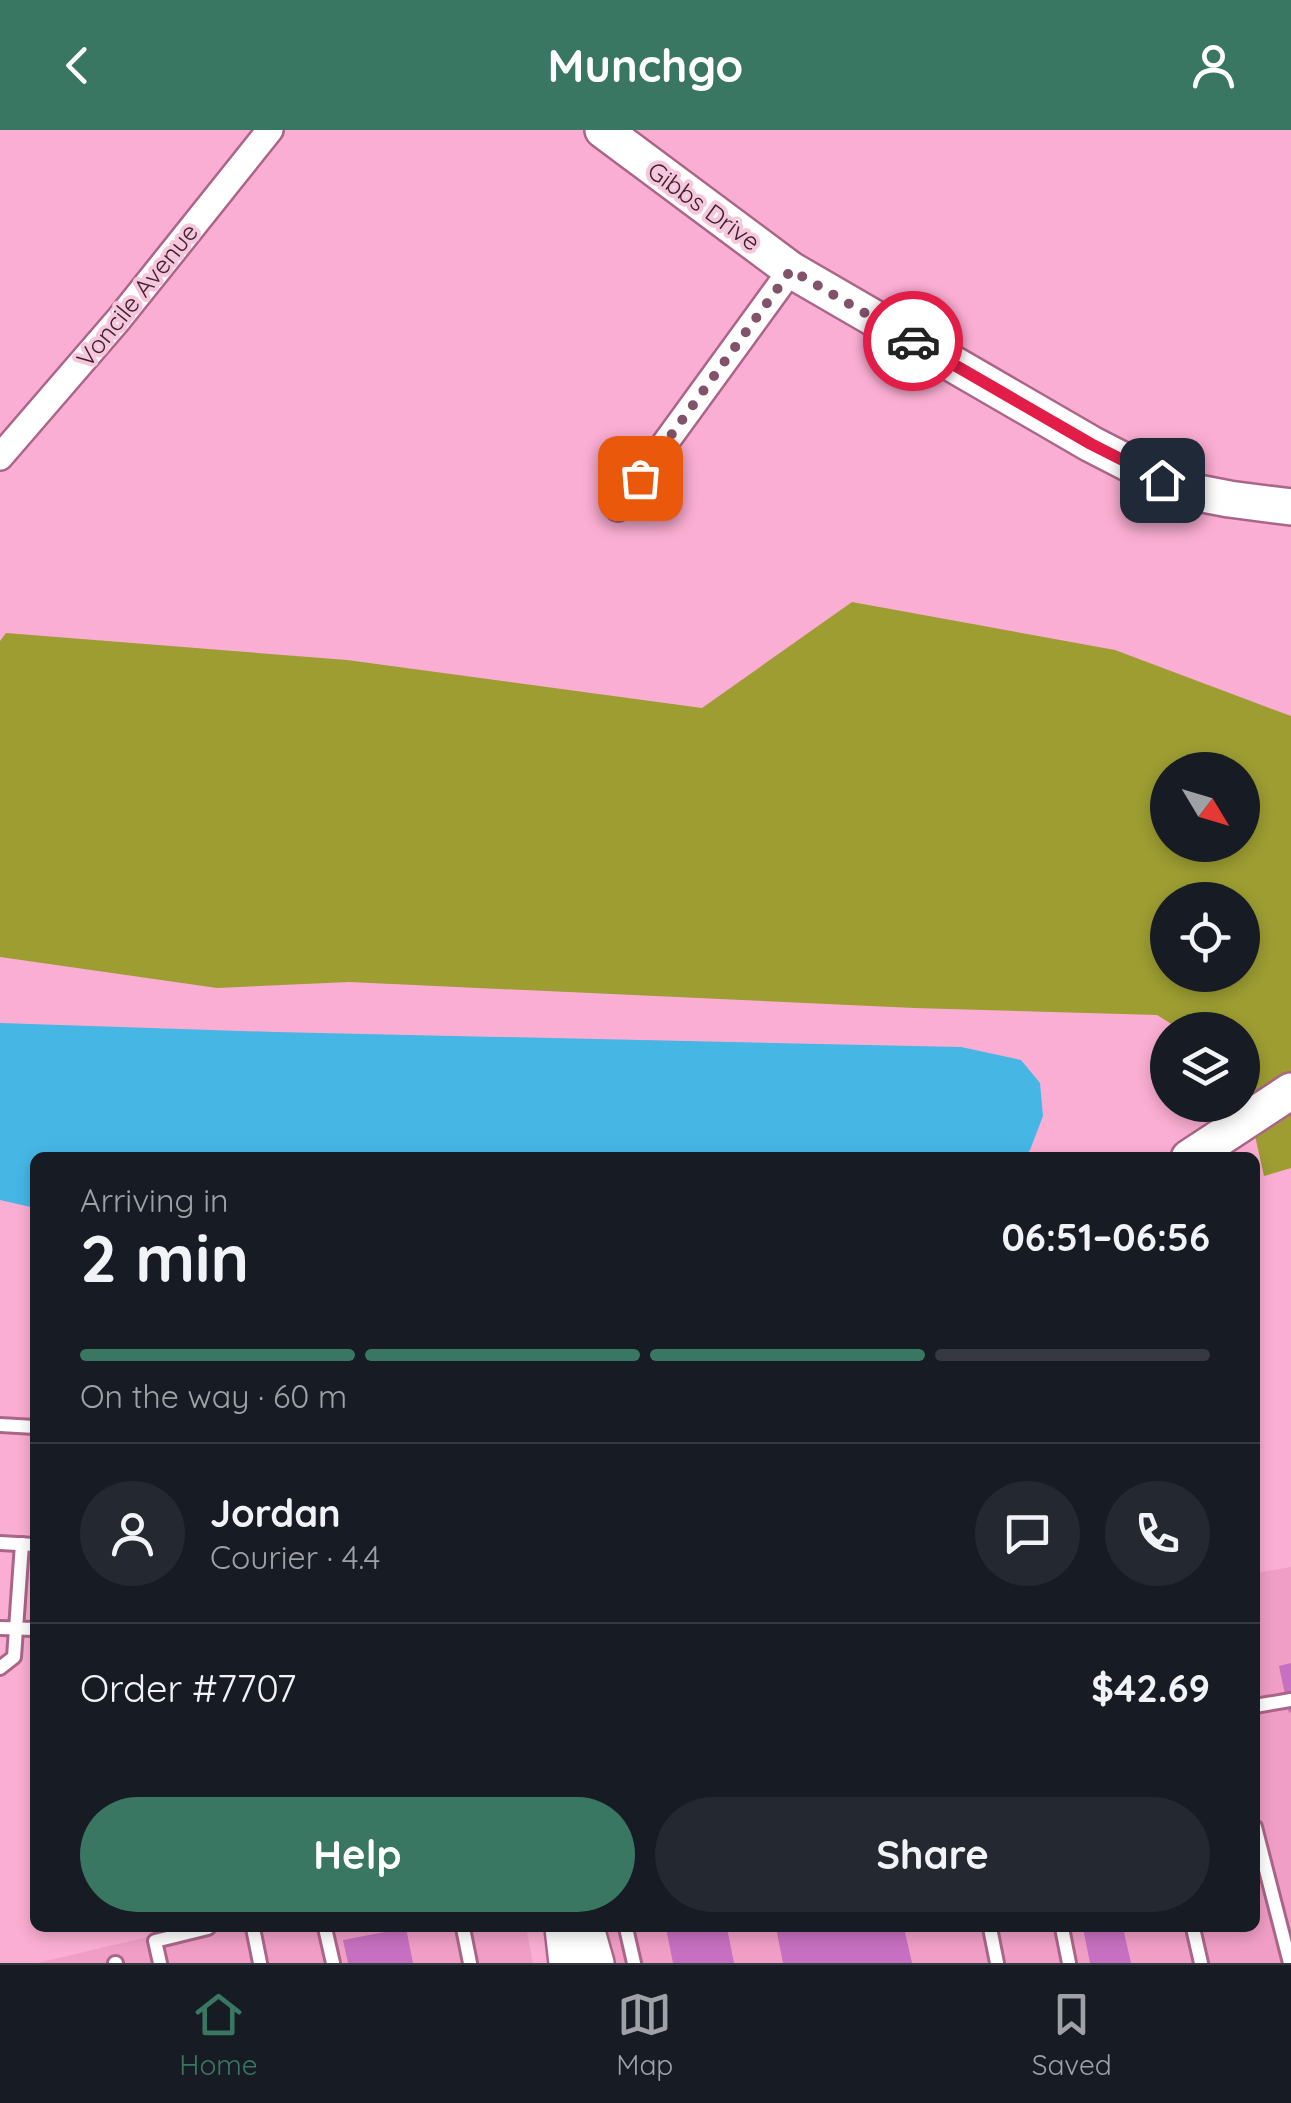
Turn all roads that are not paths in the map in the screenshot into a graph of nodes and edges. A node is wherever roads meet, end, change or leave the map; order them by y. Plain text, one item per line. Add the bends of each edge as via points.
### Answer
1 (270, 130) edge
2 (603, 130) edge
3 (791, 270) junction
4 (0, 457) edge
5 (1291, 507) edge
6 (618, 508) dead end
7 (1291, 1090) edge
8 (1198, 1152) edge
9 (0, 1425) edge
10 (30, 1427) edge
11 (0, 1543) edge
12 (28, 1545) edge
13 (0, 1628) edge
14 (16, 1628) junction
15 (30, 1629) edge
16 (0, 1668) edge
17 (1291, 1700) edge
18 (1260, 1705) edge
19 (1260, 1846) edge
20 (193, 1932) edge
21 (254, 1932) edge
22 (326, 1932) edge
23 (335, 1932) edge
24 (464, 1932) edge
25 (563, 1932) edge
26 (587, 1932) edge
27 (627, 1932) edge
28 (991, 1932) edge
29 (1063, 1932) edge
30 (1195, 1932) edge
31 (160, 1963) edge
32 (260, 1963) edge
33 (336, 1963) edge
34 (470, 1963) edge
35 (567, 1963) edge
36 (596, 1963) edge
37 (634, 1963) edge
38 (997, 1963) edge
39 (1068, 1963) edge
40 (1200, 1963) edge
41 (1290, 1963) edge

1 - 4 street, Voncile Avenue
2 - 3 street, Gibbs Drive
3 - 5 street, Gibbs Drive via 1162,480 1214,496
3 - 6 street
7 - 8 street
9 - 10 lane
11 - 12 lane
12 - 14 lane
13 - 14 lane
14 - 15 lane
14 - 16 lane via 14,1657
17 - 18 lane
19 - 41 lane
20 - 31 lane via 155,1942
21 - 32 lane
22 - 33 lane
23 - 33 lane
24 - 34 lane
25 - 35 street
26 - 36 street
27 - 37 lane
28 - 38 lane
29 - 39 lane
30 - 40 lane

